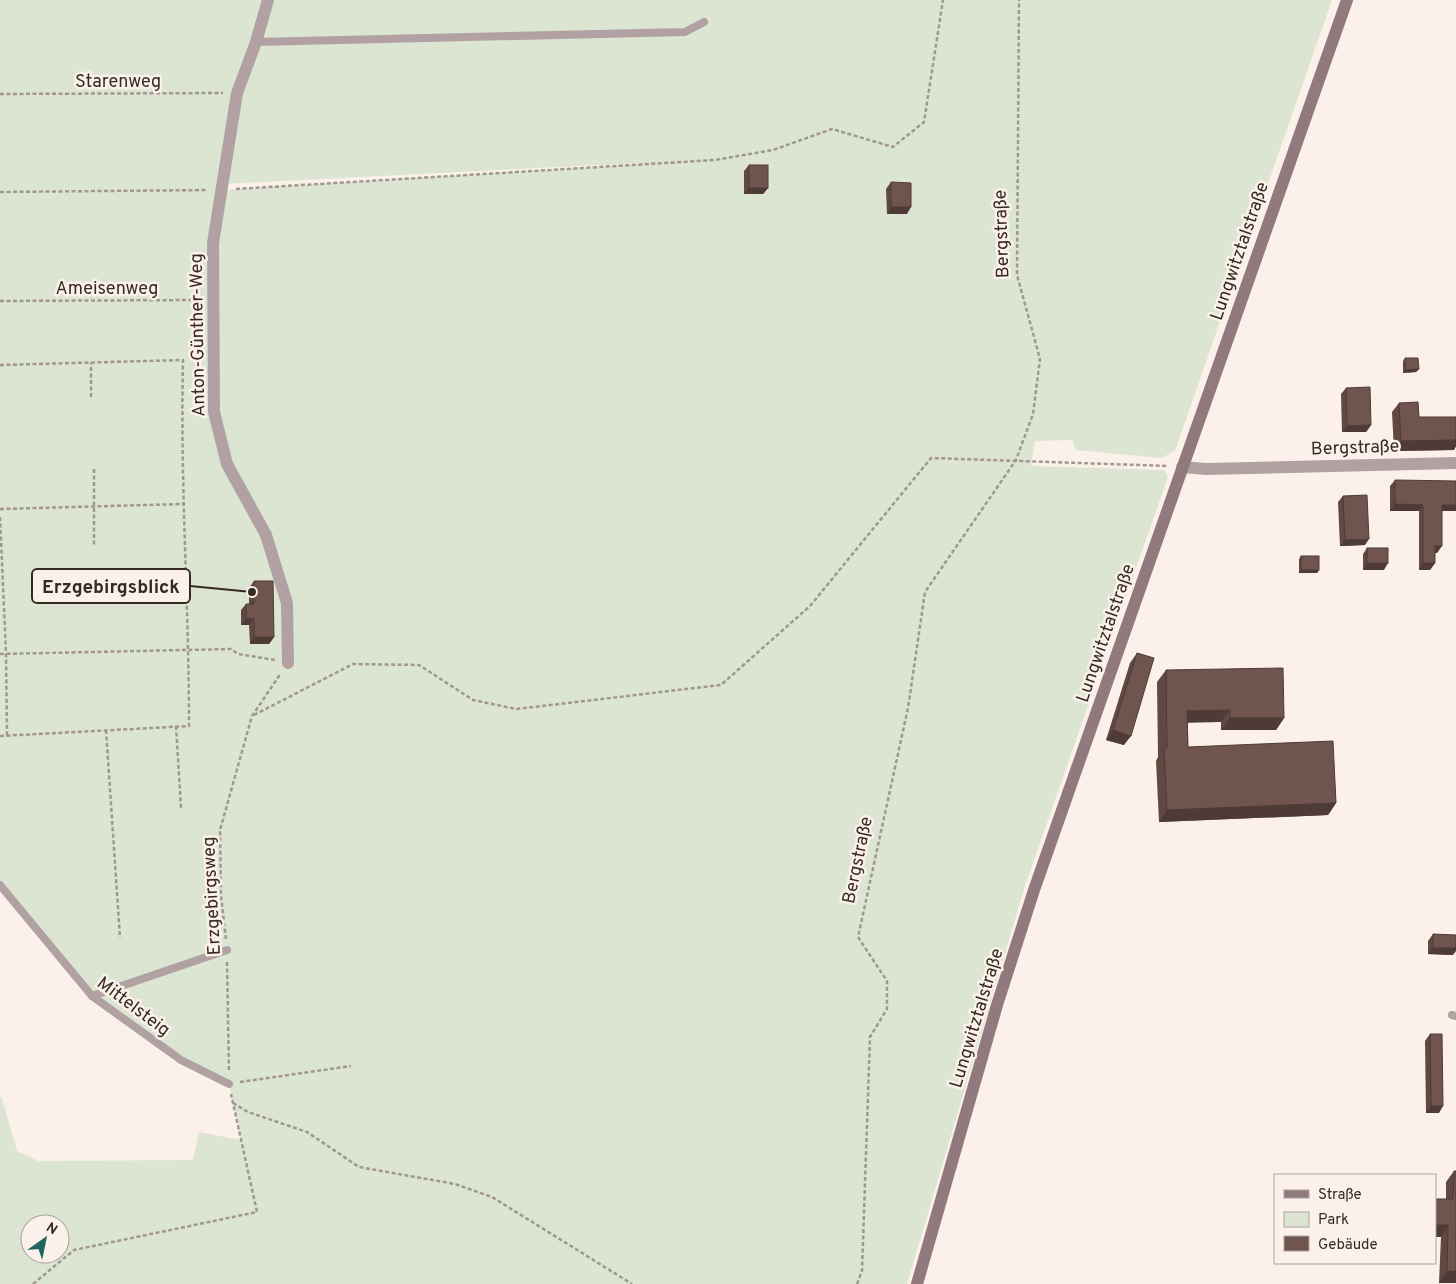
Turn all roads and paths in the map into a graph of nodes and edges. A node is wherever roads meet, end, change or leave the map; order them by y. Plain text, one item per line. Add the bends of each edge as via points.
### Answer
1 (268, 0) edge
2 (943, 0) edge
3 (1019, 0) edge
4 (1346, 0) edge
5 (704, 22) dead end
6 (256, 42) junction
7 (236, 93) junction
8 (0, 94) edge
9 (221, 190) junction
10 (0, 192) edge
11 (213, 300) junction
12 (0, 301) edge
13 (91, 362) junction
14 (0, 365) edge
15 (91, 398) dead end
16 (1016, 460) junction
17 (1456, 463) edge
18 (1182, 467) junction
19 (94, 469) dead end
20 (183, 504) junction
21 (94, 506) junction
22 (0, 508) edge
23 (0, 517) edge
24 (94, 545) dead end
25 (189, 649) junction
26 (6, 653) junction
27 (0, 654) edge
28 (288, 663) junction
29 (252, 716) junction
30 (176, 726) junction
31 (106, 730) junction
32 (0, 736) edge
33 (7, 736) junction
34 (181, 808) dead end
35 (0, 886) edge
36 (120, 938) dead end
37 (227, 950) junction
38 (92, 996) junction
39 (351, 1066) dead end
40 (229, 1084) junction
41 (233, 1103) junction
42 (33, 1284) edge
43 (632, 1284) edge
44 (857, 1284) edge
45 (917, 1284) edge

1 - 6 street, Anton-Günther-Weg
2 - 9 path via 924,122 893,147 832,129 772,150 715,160
3 - 16 path, Bergstraße via 1017,275 1040,359 1033,414
4 - 18 main road, Lungwitztalstraße
5 - 6 lane via 685,32
6 - 7 street, Anton-Günther-Weg
7 - 8 path, Starenweg
7 - 9 street, Anton-Günther-Weg
9 - 10 path
9 - 11 street, Anton-Günther-Weg via 213,243
11 - 12 path, Ameisenweg
11 - 28 street, Anton-Günther-Weg via 214,412 226,464 266,535 287,603
13 - 14 path
13 - 15 path
13 - 20 path via 183,360
16 - 18 path
16 - 29 path via 931,458 810,606 721,685 516,709 474,700 419,665 354,664
16 - 44 path, Bergstraße via 925,592 908,708 858,937 887,981 886,1009 870,1037 862,1271
17 - 18 street, Bergstraße
18 - 45 main road, Lungwitztalstraße via 1031,898
19 - 21 path
20 - 21 path
20 - 25 path
21 - 22 path
21 - 24 path
23 - 26 path
25 - 26 path
25 - 28 path via 231,649 238,654
25 - 30 path via 189,726
26 - 27 path
26 - 33 path
28 - 29 path, Erzgebirgsweg
29 - 37 path, Erzgebirgsweg via 220,830 221,896
30 - 31 path
30 - 34 path
31 - 33 path
31 - 36 path
32 - 33 path
35 - 38 lane, Mittelsteig
37 - 38 lane
37 - 40 path, Erzgebirgsweg
38 - 40 lane, Mittelsteig via 181,1060
39 - 40 path
40 - 41 path, Erzgebirgsweg
41 - 42 path, Erzgebirgsweg via 257,1212 74,1250
41 - 43 path via 248,1112 307,1132 359,1167 456,1184 492,1197

